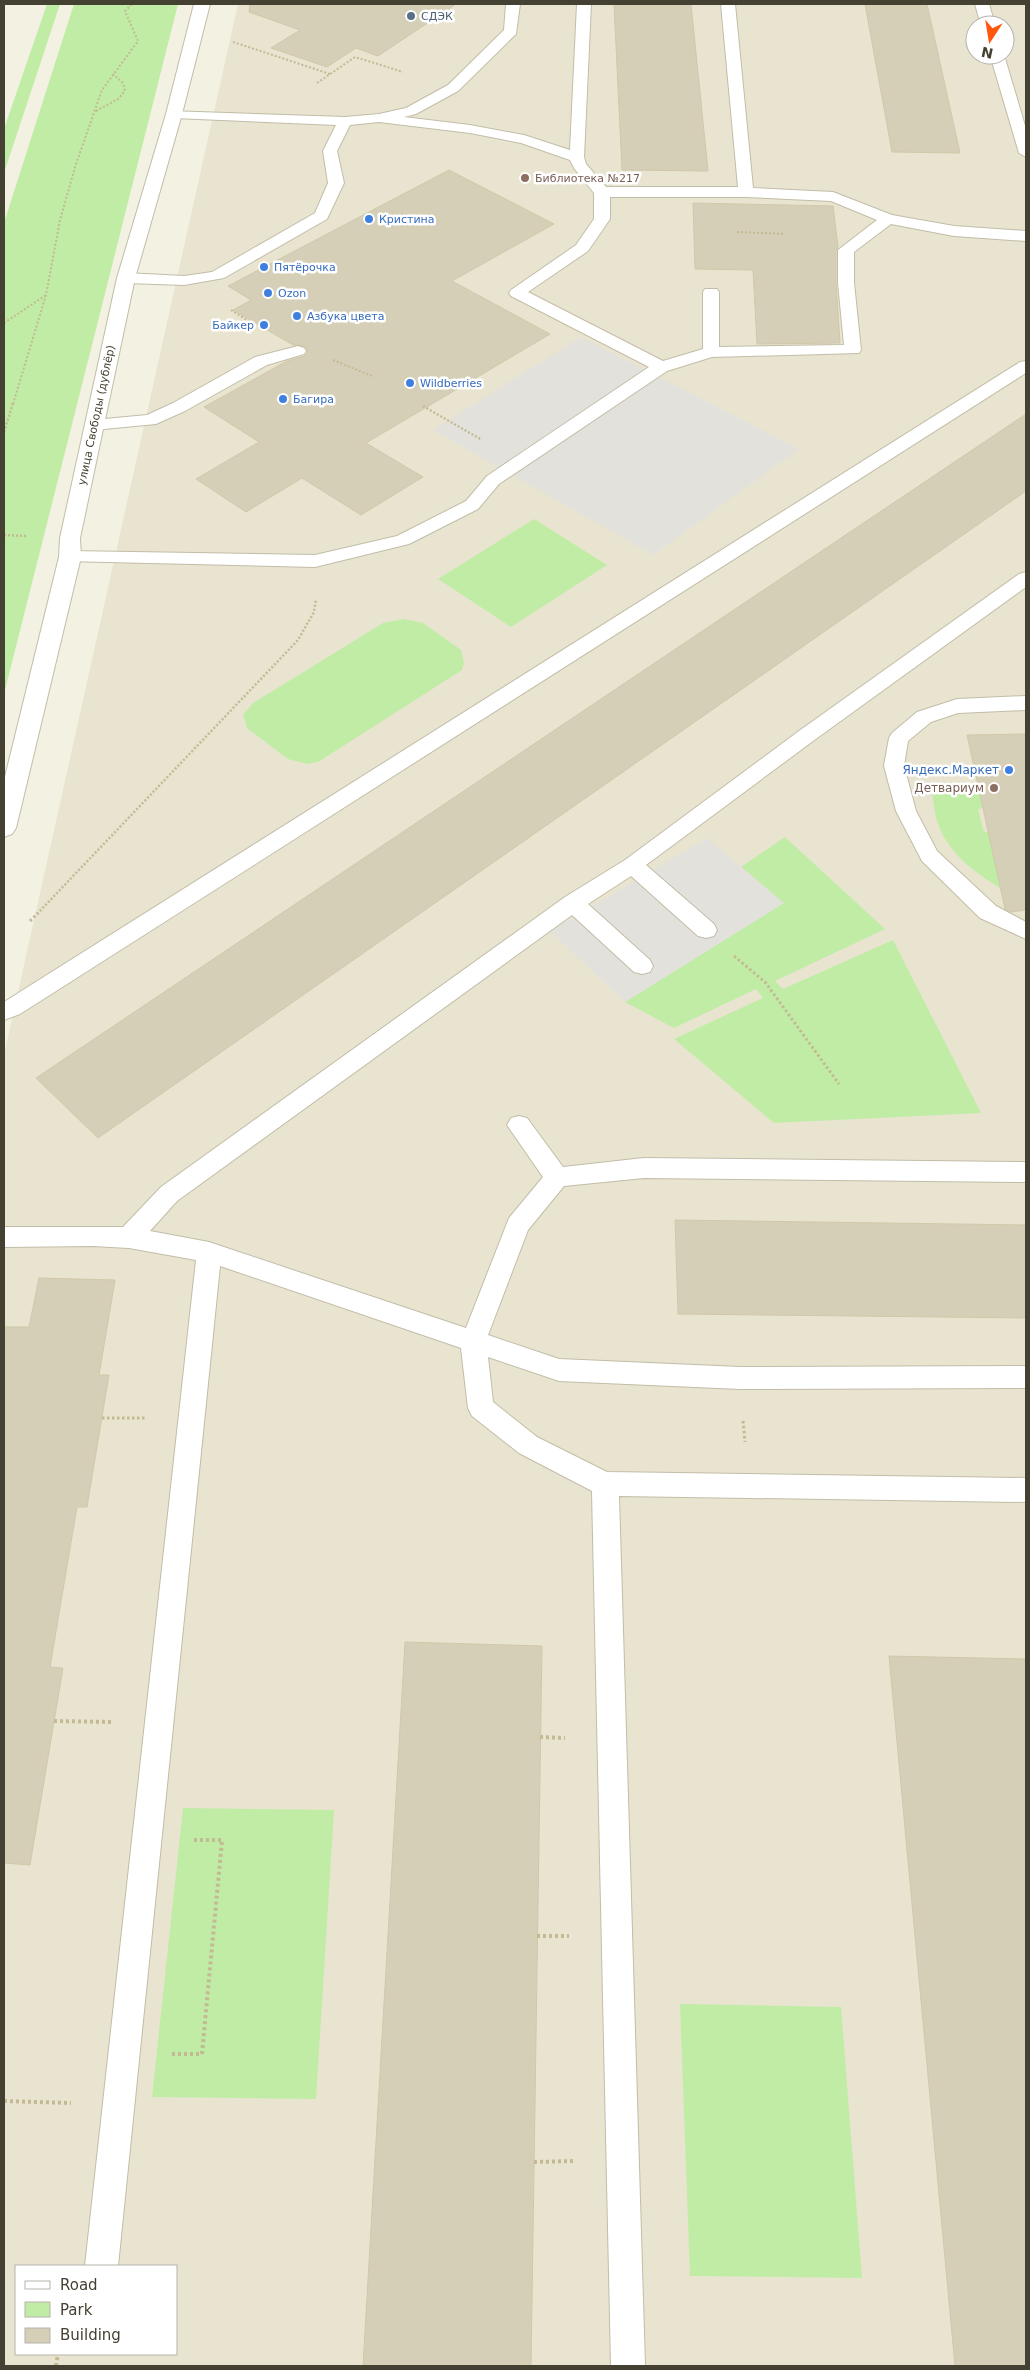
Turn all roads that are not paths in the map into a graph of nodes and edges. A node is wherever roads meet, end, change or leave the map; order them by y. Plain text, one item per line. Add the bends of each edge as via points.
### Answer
1 (202, 4) edge
2 (513, 4) edge
3 (584, 4) edge
4 (728, 4) edge
5 (1000, 65) edge
6 (174, 114) junction
7 (379, 118) junction
8 (344, 121) junction
9 (1026, 153) edge
10 (577, 157) junction
11 (602, 192) junction
12 (746, 192) junction
13 (888, 219) junction
14 (1026, 236) edge
15 (126, 278) junction
16 (711, 292) dead end
17 (298, 351) dead end
18 (711, 352) junction
19 (1026, 366) edge
20 (660, 367) junction
21 (94, 425) junction
22 (70, 557) junction
23 (1026, 578) edge
24 (1026, 702) edge
25 (4, 828) edge
26 (632, 865) junction
27 (574, 903) junction
28 (706, 930) dead end
29 (1026, 931) edge
30 (642, 966) dead end
31 (4, 1011) edge
32 (519, 1125) dead end
33 (1026, 1172) edge
34 (557, 1177) junction
35 (4, 1237) edge
36 (129, 1238) junction
37 (210, 1252) junction
38 (473, 1341) junction
39 (1026, 1378) edge
40 (605, 1484) junction
41 (1026, 1490) edge
42 (101, 2265) edge
43 (628, 2366) edge

1 - 6 street, улица Свободы (дублёр)
2 - 7 lane via 511,31 453,88 411,110
3 - 10 lane
4 - 12 lane
5 - 9 lane
6 - 8 lane
6 - 15 street, улица Свободы (дублёр)
7 - 8 lane
7 - 10 lane via 470,129 524,140
8 - 15 lane via 330,151 336,183 322,216 206,279
10 - 11 lane via 579,166
11 - 12 lane
11 - 20 lane via 602,219 582,248 518,293
12 - 13 lane via 833,197
13 - 14 lane via 954,231
13 - 18 lane via 846,250 853,350
15 - 21 street, улица Свободы (дублёр)
16 - 18 lane
17 - 21 lane via 261,361 150,420
18 - 20 lane
19 - 31 lane
20 - 22 lane via 493,480 472,505 403,540 315,561
21 - 22 street, улица Свободы (дублёр) via 70,538
22 - 25 street, улица Свободы (дублёр)
23 - 26 lane
24 - 29 lane via 957,706 924,717 899,738 894,766 906,811 929,856 988,912
26 - 27 lane
26 - 28 lane
27 - 30 lane
27 - 36 lane via 169,1194
32 - 34 lane
33 - 34 lane via 644,1168
34 - 38 lane via 518,1225
35 - 36 lane
36 - 37 lane
37 - 38 lane
37 - 42 lane
38 - 39 lane via 558,1370 740,1378
38 - 40 lane via 481,1408 528,1444
40 - 41 lane
40 - 43 lane

